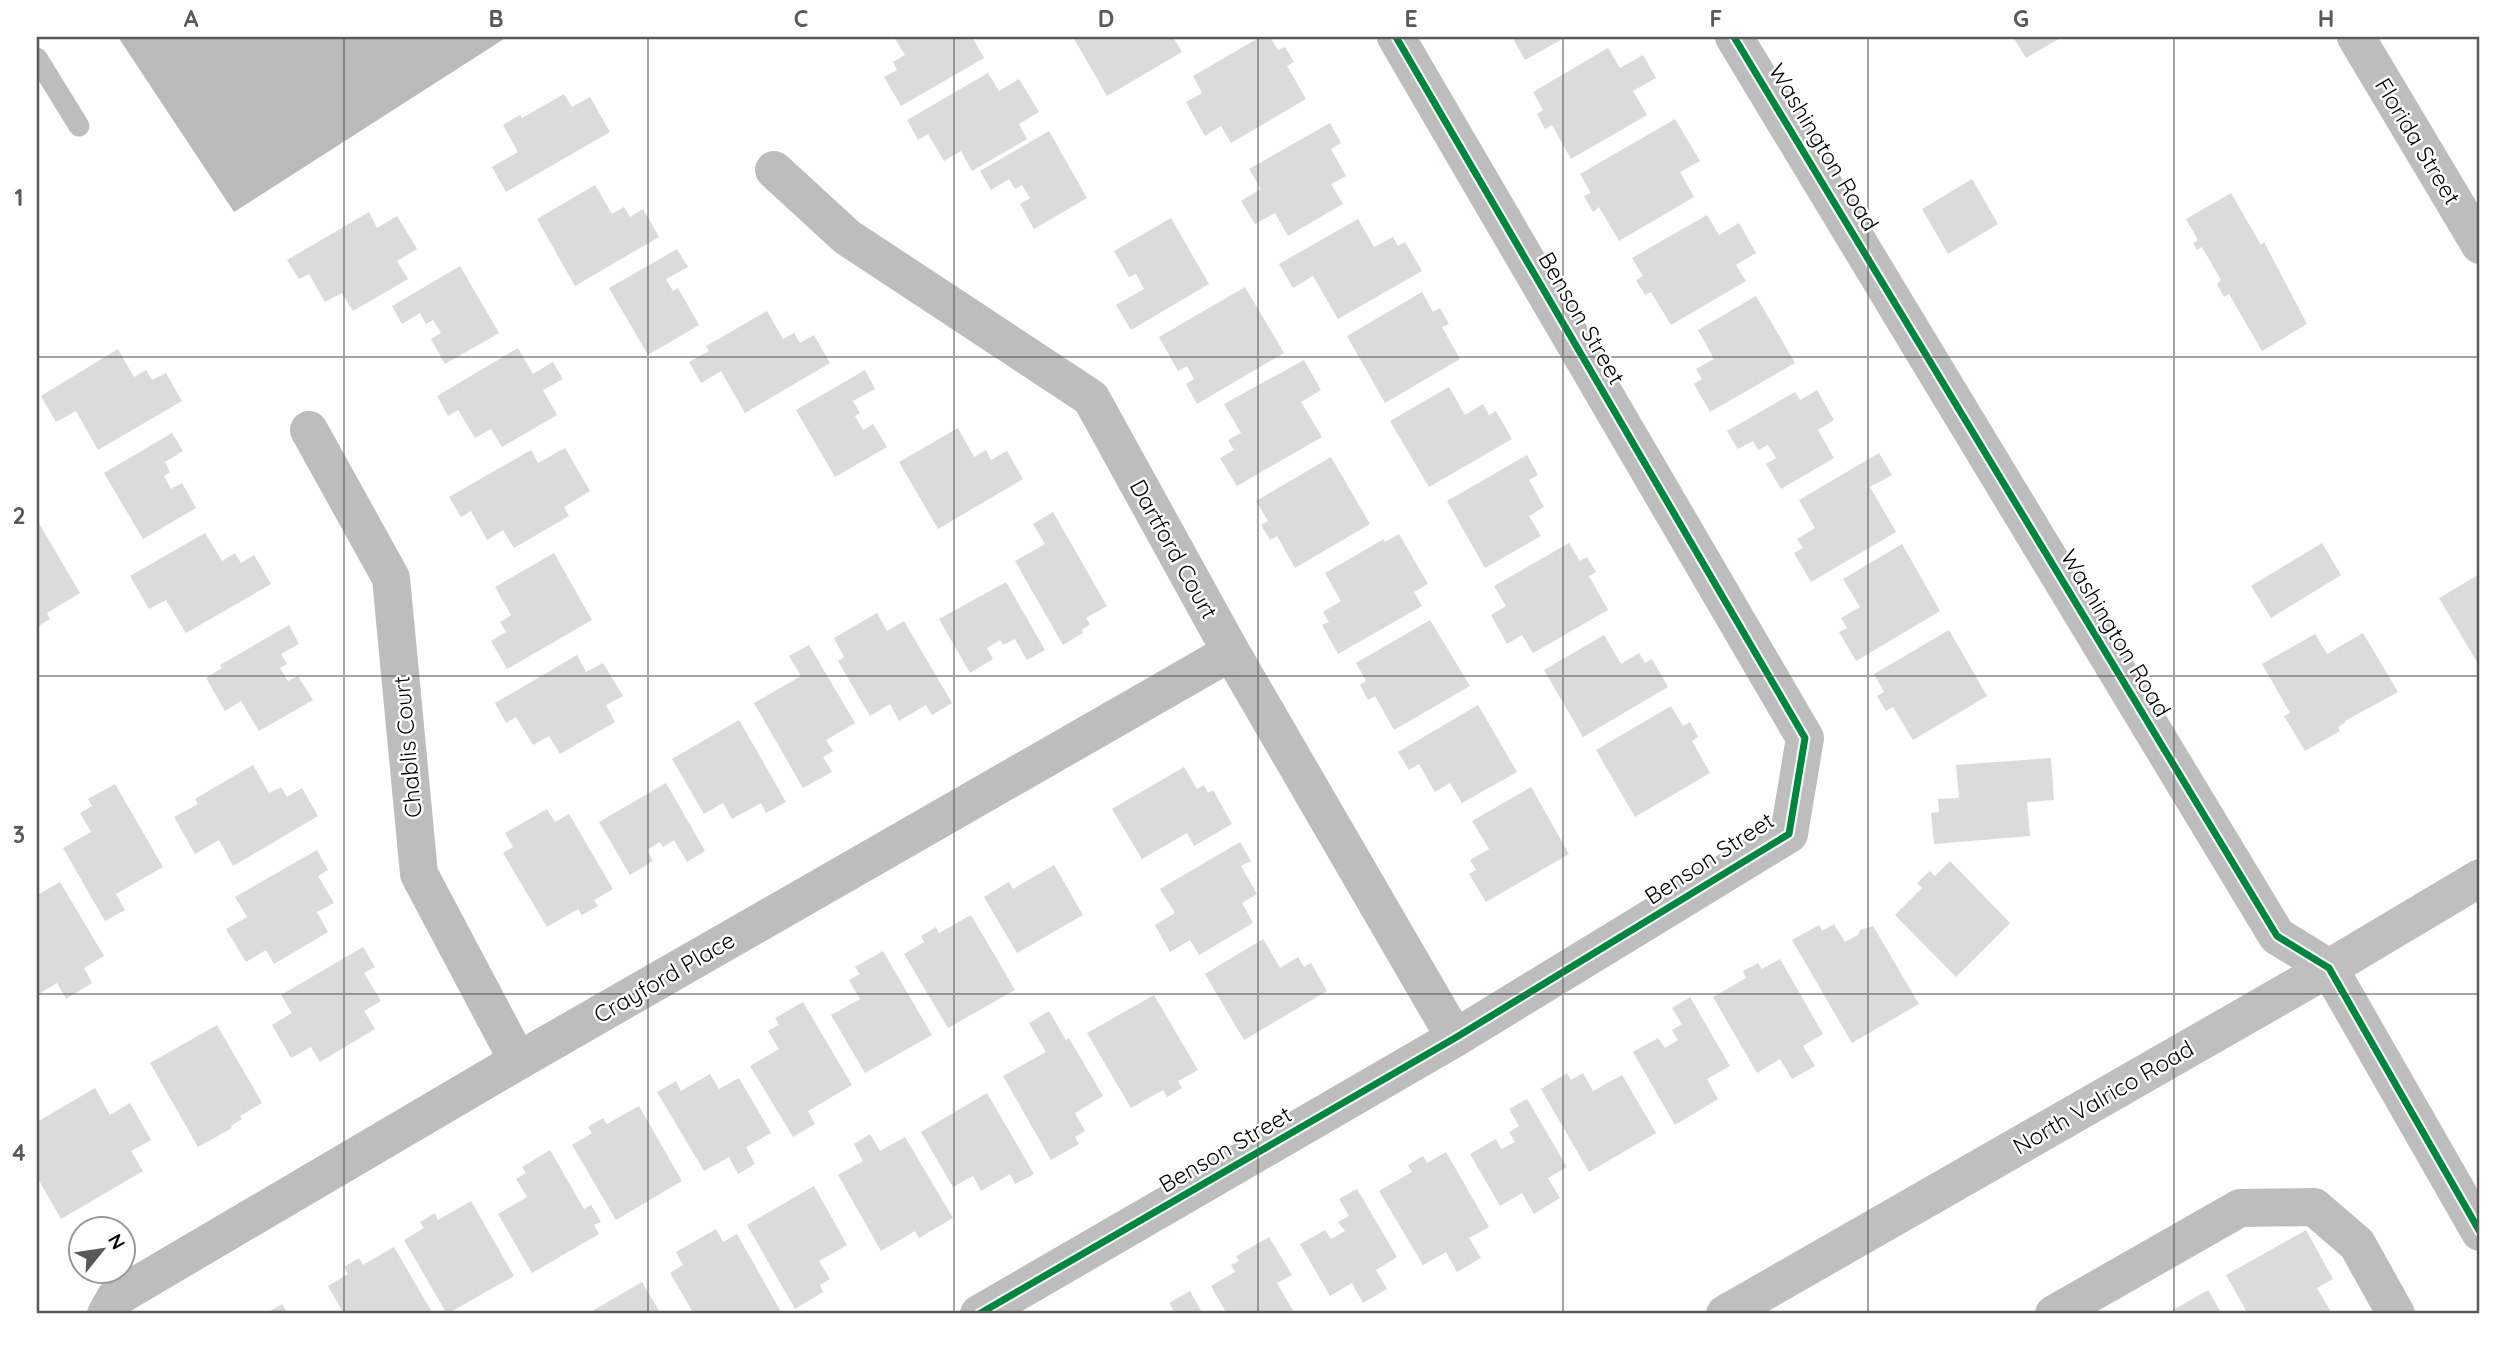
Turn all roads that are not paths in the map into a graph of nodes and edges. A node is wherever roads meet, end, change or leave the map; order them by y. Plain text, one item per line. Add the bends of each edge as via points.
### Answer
1 (1396, 37) edge
2 (1734, 37) edge
3 (2356, 37) edge
4 (37, 58) edge
5 (79, 126) dead end
6 (774, 170) dead end
7 (2480, 245) edge
8 (309, 430) dead end
9 (1231, 652) junction
10 (2480, 878) edge
11 (2329, 968) junction
12 (1455, 1038) junction
13 (518, 1061) junction
14 (2480, 1232) edge
15 (106, 1314) edge
16 (979, 1314) edge
17 (1725, 1314) edge
18 (2054, 1314) edge
19 (2396, 1314) edge

1 - 12 street, Benson Street via 1805,738 1789,834
2 - 11 street, Washington Road via 2277,936
3 - 7 street, Florida Street
4 - 5 lane
6 - 9 street, Dartford Court via 847,237 1091,398
8 - 13 street, Chablis Court via 391,578 419,874
9 - 12 street, Dartford Court
9 - 13 street, Crayford Place
10 - 11 street, North Valrico Road
11 - 14 street, Washington Road
11 - 17 street, North Valrico Road
12 - 16 street, Benson Street
13 - 15 street, Crayford Place via 115,1298
18 - 19 street via 2240,1208 2314,1207 2357,1244

